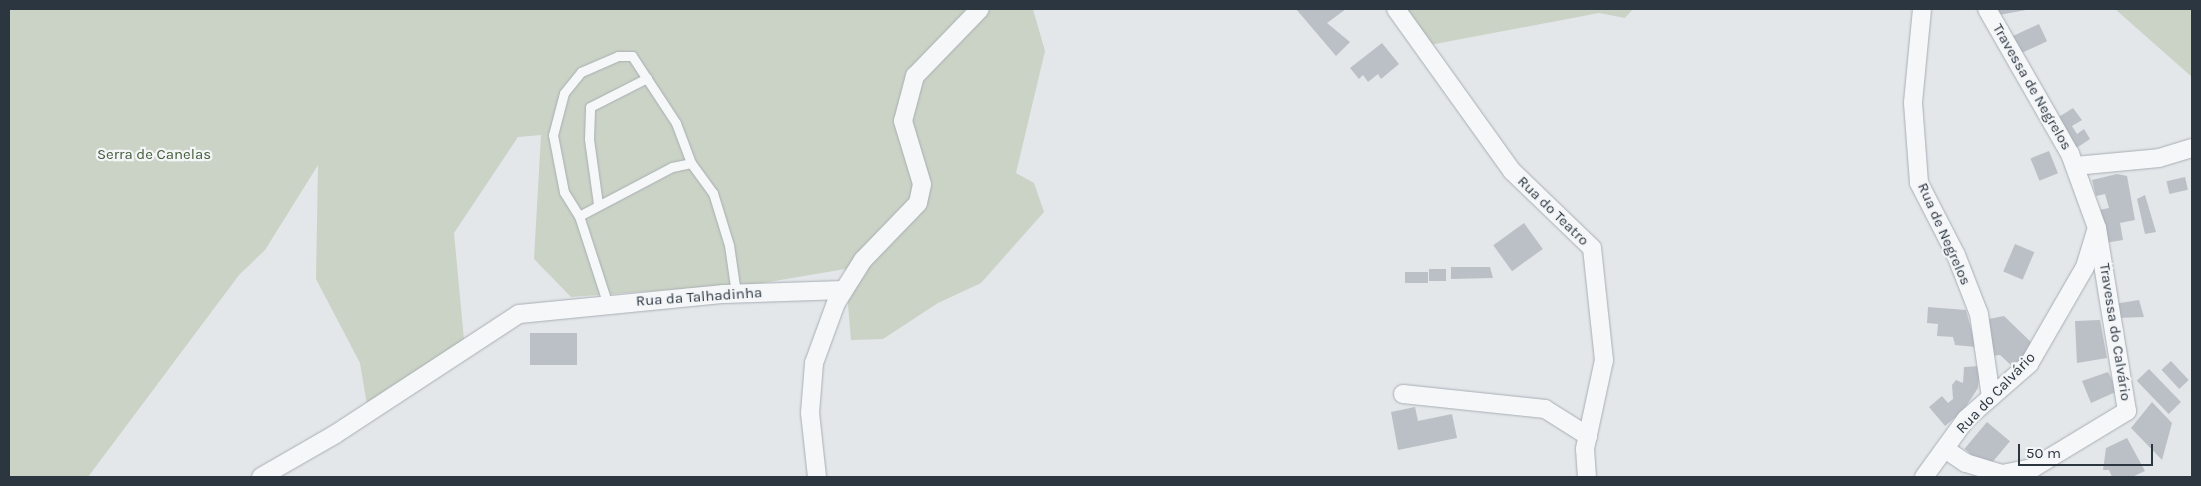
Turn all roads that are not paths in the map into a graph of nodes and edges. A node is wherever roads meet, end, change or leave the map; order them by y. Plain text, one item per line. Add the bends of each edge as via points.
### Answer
1 (980, 9) edge
2 (1396, 9) edge
3 (1922, 9) edge
4 (1987, 9) edge
5 (647, 78) junction
6 (2192, 148) edge
7 (691, 163) junction
8 (2075, 166) junction
9 (598, 204) junction
10 (579, 216) junction
11 (2097, 228) junction
12 (844, 290) junction
13 (736, 293) junction
14 (608, 305) junction
15 (1403, 394) dead end
16 (1991, 397) junction
17 (1588, 436) junction
18 (1945, 449) junction
19 (261, 477) edge
20 (817, 477) edge
21 (1587, 477) edge
22 (1924, 477) edge

1 - 12 street via 915,76 903,121 922,184 918,204 863,260
2 - 17 street, Rua do Teatro via 1512,171 1592,248 1604,360
3 - 16 street, Rua de Negrelos via 1913,103 1919,183 1956,255 1979,314
4 - 8 street, Travessa de Negrelos
5 - 7 lane via 676,123
5 - 9 lane via 590,106 589,140
5 - 10 lane via 632,56 618,56 580,72 564,93 553,135 564,192
6 - 8 street via 2160,158
7 - 9 lane via 672,167
7 - 13 lane via 713,193 729,245
8 - 11 street
9 - 10 lane
10 - 14 lane
11 - 16 street, Rua do Calvário via 2085,267 2056,322 2028,364
11 - 18 street, Travessa do Calvário via 2127,411 2033,468 2002,474 1966,463
12 - 13 street, Rua da Talhadinha
12 - 20 street via 814,363 810,413
13 - 14 street, Rua da Talhadinha
14 - 19 street, Rua da Talhadinha via 519,314 334,435
15 - 17 street via 1544,409
16 - 18 street, Rua do Calvário via 1966,419
17 - 21 street, Rua do Teatro
18 - 22 street, Rua do Calvário

